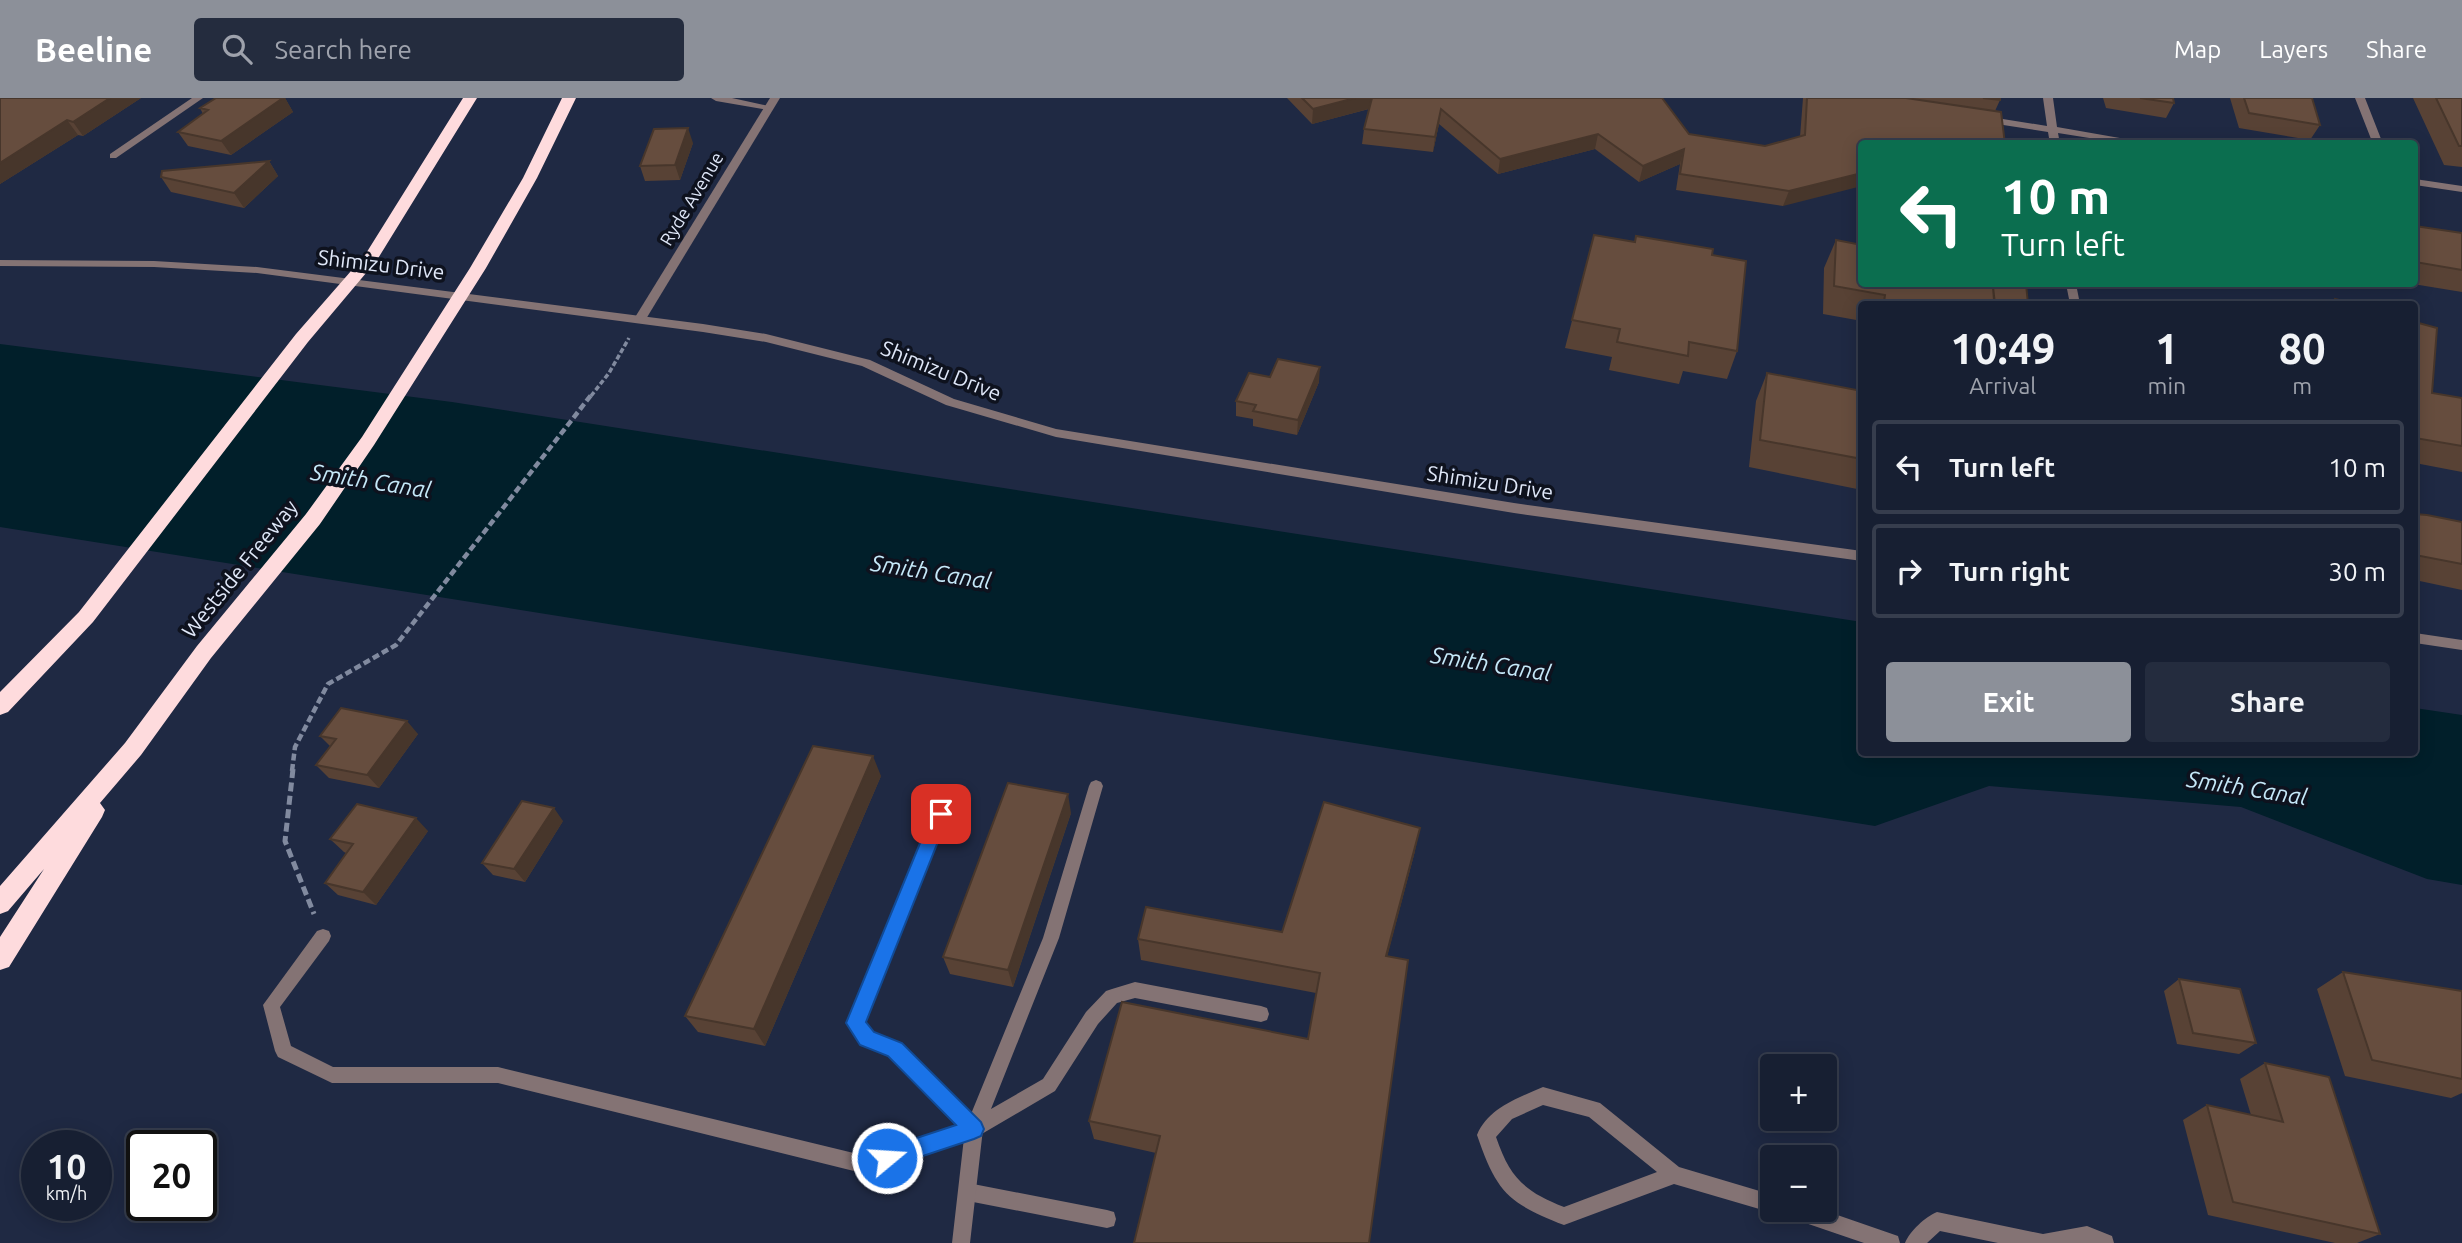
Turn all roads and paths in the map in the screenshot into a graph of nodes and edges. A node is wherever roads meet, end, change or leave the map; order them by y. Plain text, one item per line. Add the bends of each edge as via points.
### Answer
1 (198, 98) edge
2 (470, 98) edge
3 (569, 98) edge
4 (716, 98) edge
5 (2048, 98) edge
6 (2360, 98) edge
7 (771, 103) edge
8 (1972, 118) edge
9 (2053, 129) junction
10 (2054, 140) edge
11 (2124, 140) edge
12 (2376, 140) edge
13 (113, 156) dead end
14 (2418, 182) edge
15 (2462, 189) edge
16 (0, 263) edge
17 (640, 319) junction
18 (1858, 555) edge
19 (2418, 638) edge
20 (2462, 645) edge
21 (0, 706) edge
22 (133, 749) junction
23 (1096, 786) dead end
24 (941, 814) dead end
25 (0, 903) edge
26 (323, 936) joint
27 (0, 959) edge
28 (1261, 1014) dead end
29 (974, 1129) junction
30 (1674, 1175) junction
31 (968, 1192) junction
32 (1760, 1199) edge
33 (1107, 1219) dead end
34 (1830, 1222) edge
35 (961, 1243) edge
36 (1891, 1243) edge
37 (1914, 1243) edge
38 (2043, 1243) edge
39 (2105, 1243) edge

1 - 13 street
2 - 21 highway via 371,257 302,338 86,617
3 - 22 highway, Westside Freeway via 478,268 368,441 313,519 204,652
4 - 7 street
5 - 9 street
6 - 12 street
7 - 17 street, Ryde Avenue
8 - 9 street
9 - 10 street
9 - 11 street
14 - 15 street
16 - 17 street, Shimizu Drive via 257,270
17 - 18 street, Shimizu Drive via 766,338 866,363 950,402 1056,433 1501,506
17 - 26 path via 609,373 397,645 328,684 295,747 285,841
19 - 20 street
22 - 25 highway, Westside Freeway
22 - 27 highway
23 - 29 street via 1051,938
24 - 29 street via 856,1023 867,1038 895,1049
26 - 29 street via 271,1005 284,1051 332,1075 498,1075 866,1165
28 - 29 street via 1135,990 1112,997 1092,1018 1049,1085
29 - 31 street
30 - 30 street via 1594,1108 1543,1096 1506,1113 1486,1135 1499,1173 1527,1202 1564,1216
30 - 32 street
31 - 33 street
31 - 35 street
34 - 36 street
37 - 38 street via 1937,1221
38 - 39 street via 2087,1235

